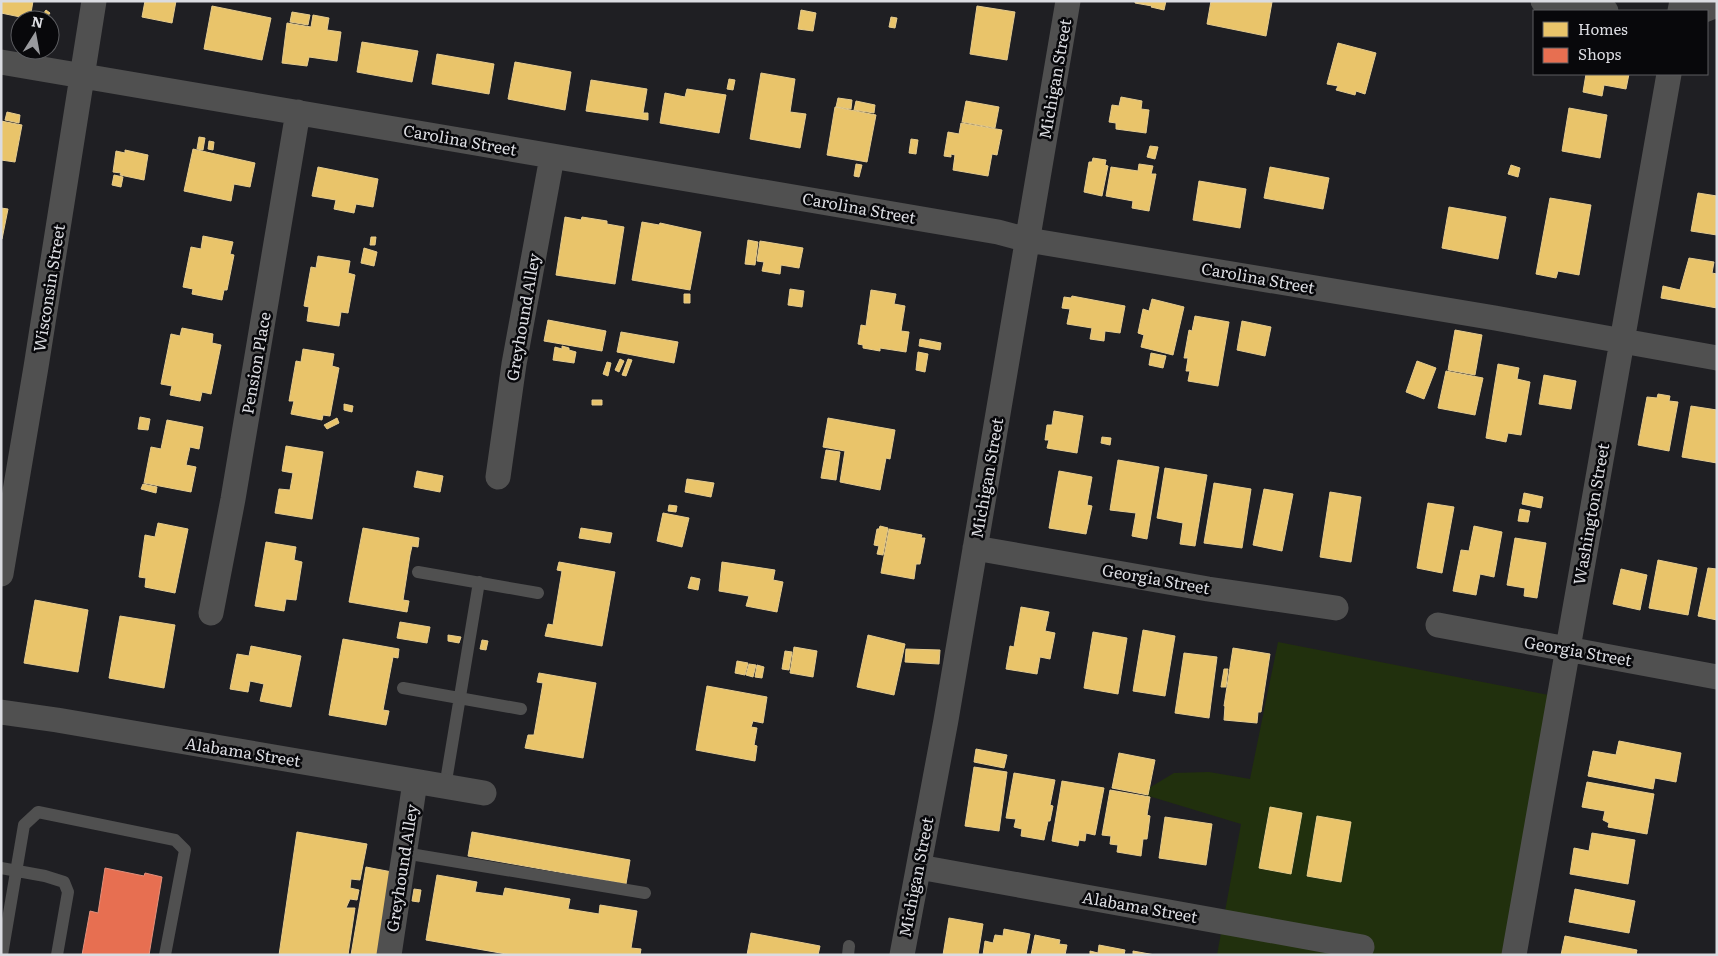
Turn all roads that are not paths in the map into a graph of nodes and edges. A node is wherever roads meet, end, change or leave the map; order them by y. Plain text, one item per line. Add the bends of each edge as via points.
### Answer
1 (94, 1) edge
2 (1068, 1) edge
3 (1543, 1) edge
4 (1717, 5) edge
5 (1600, 10) edge
6 (1704, 10) edge
7 (1, 62) edge
8 (82, 75) junction
9 (1669, 75) edge
10 (298, 112) junction
11 (552, 157) junction
12 (1028, 240) junction
13 (1622, 341) junction
14 (1717, 358) edge
15 (498, 477) dead end
16 (975, 548) junction
17 (418, 572) dead end
18 (1, 574) edge
19 (479, 582) junction
20 (538, 593) dead end
21 (1336, 608) dead end
22 (212, 613) dead end
23 (1438, 625) dead end
24 (1569, 649) junction
25 (1717, 677) edge
26 (403, 688) dead end
27 (460, 699) junction
28 (521, 709) dead end
29 (1, 712) edge
30 (415, 782) junction
31 (445, 787) junction
32 (484, 793) dead end
33 (404, 853) junction
34 (918, 867) junction
35 (1, 868) edge
36 (17, 871) junction
37 (645, 893) dead end
38 (1362, 947) dead end
39 (2, 955) edge
40 (58, 955) edge
41 (166, 955) edge
42 (389, 955) edge
43 (902, 955) edge
44 (1514, 955) edge

1 - 8 street, Wisconsin Street
2 - 12 street, Michigan Street
3 - 5 street
4 - 6 street
7 - 8 street, Carolina Street
8 - 10 street, Carolina Street
8 - 18 street, Wisconsin Street
9 - 13 street, Washington Street
10 - 11 street, Carolina Street
10 - 22 street, Pension Place
11 - 12 street, Carolina Street via 988,230
11 - 15 street, Greyhound Alley via 514,364
12 - 13 street, Carolina Street
12 - 16 street, Michigan Street
13 - 14 street, Carolina Street
13 - 24 street, Washington Street
16 - 21 street, Georgia Street
16 - 34 street, Michigan Street
17 - 19 lane
19 - 20 lane
19 - 27 lane
23 - 24 street, Georgia Street
24 - 25 street, Georgia Street
24 - 44 street, Washington Street
26 - 27 lane
27 - 28 lane
27 - 31 lane
29 - 30 street, Alabama Street
30 - 31 street, Alabama Street
30 - 33 street, Greyhound Alley
31 - 32 street, Alabama Street
33 - 37 lane
33 - 42 street, Greyhound Alley
34 - 38 street, Alabama Street
34 - 43 street, Michigan Street
35 - 36 lane
36 - 39 lane
36 - 40 lane via 64,882 68,892
36 - 41 lane via 24,825 38,812 175,840 185,850

